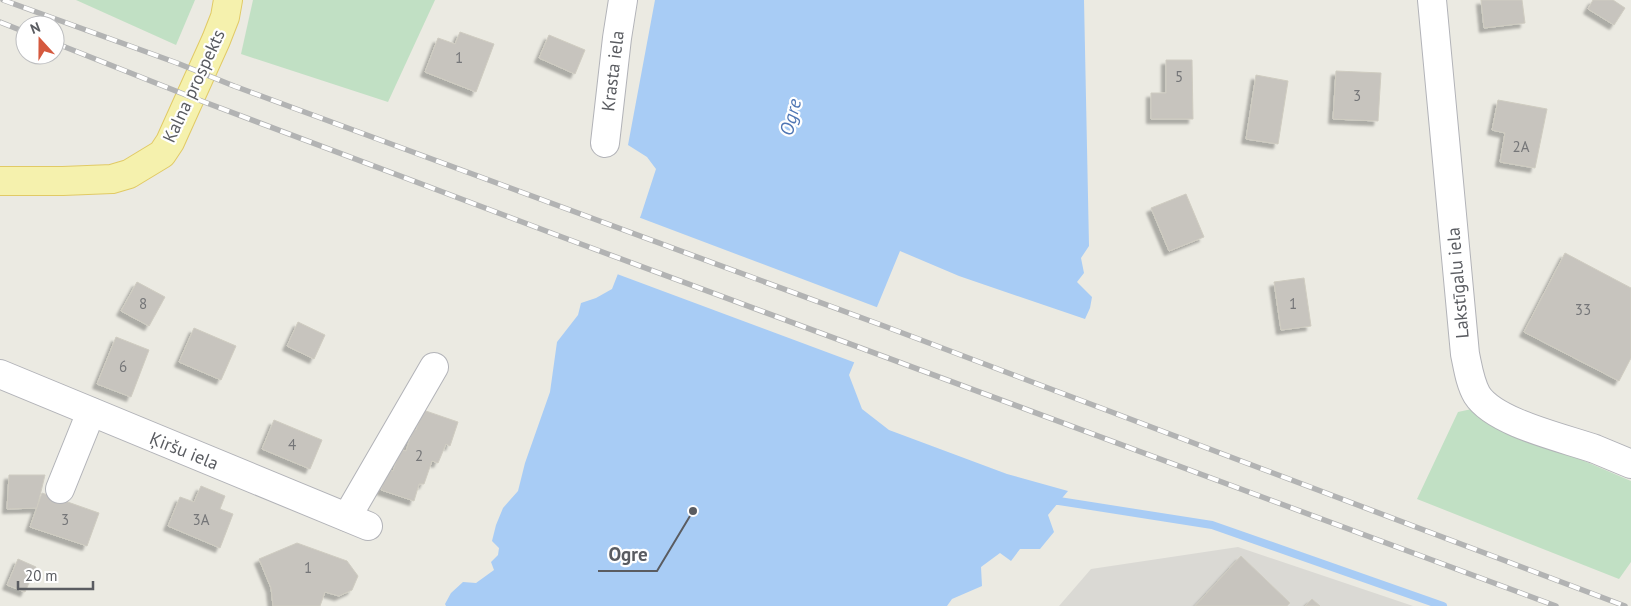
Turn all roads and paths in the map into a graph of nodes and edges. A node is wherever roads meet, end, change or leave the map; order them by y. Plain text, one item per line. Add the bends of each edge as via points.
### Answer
1 (228, 0) edge
2 (623, 0) edge
3 (1432, 0) edge
4 (605, 142) dead end
5 (0, 181) edge
6 (434, 367) dead end
7 (0, 374) edge
8 (91, 412) junction
9 (1631, 464) edge
10 (60, 489) dead end

1 - 5 main road, Kalna prospekts via 225,17 202,73 162,154 128,174 112,179
2 - 4 street, Krasta iela
3 - 9 street, Lakstīgalu iela via 1470,379 1478,396 1494,412
6 - 8 street, Ķiršu iela via 357,522
7 - 8 street, Ķiršu iela
8 - 10 street

